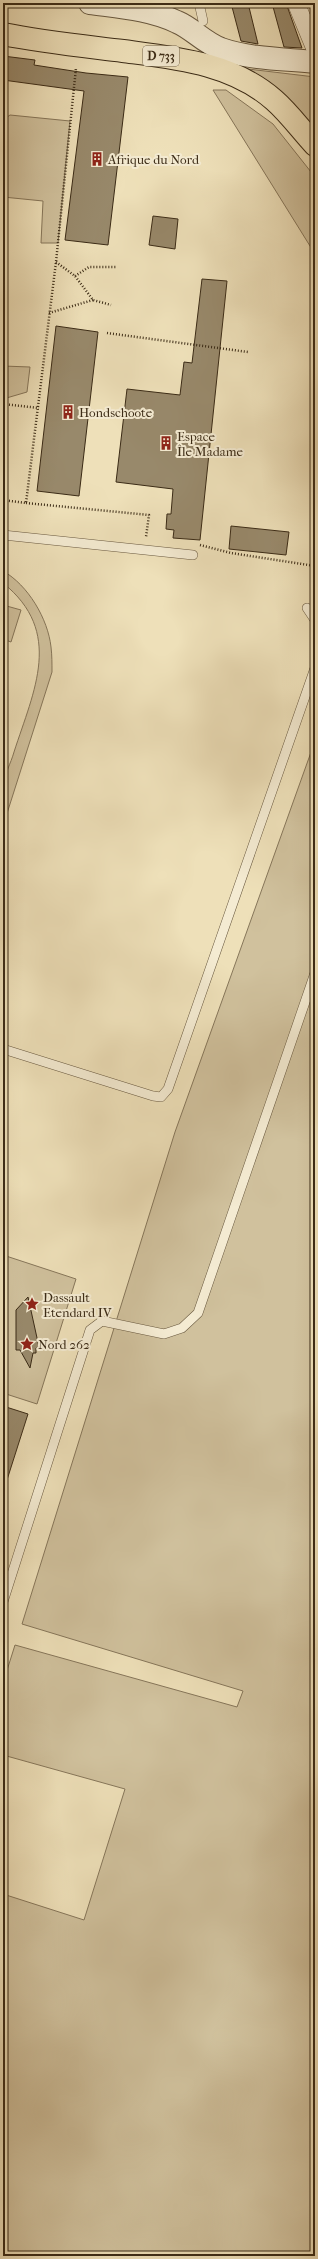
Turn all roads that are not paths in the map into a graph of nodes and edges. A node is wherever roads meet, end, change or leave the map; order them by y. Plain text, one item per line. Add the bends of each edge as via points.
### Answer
1 (90, 3) edge
2 (199, 3) edge
3 (296, 3) edge
4 (120, 5) edge
5 (203, 21) dead end
6 (3, 34) edge
7 (315, 48) edge
8 (315, 62) edge
9 (299, 128) junction
10 (315, 145) edge
11 (315, 152) edge
12 (3, 535) edge
13 (193, 555) dead end
14 (307, 608) dead end
15 (315, 620) edge
16 (315, 668) edge
17 (315, 973) edge
18 (3, 1049) edge
19 (3, 1602) edge

1 - 4 street
2 - 5 lane
3 - 7 street
4 - 8 street via 155,13 178,22 201,40 222,49 247,55
6 - 9 main road, D 733 via 31,40 188,59 218,68 245,80 274,100
9 - 10 main road, D 733
9 - 11 main road, D 733
12 - 13 lane
14 - 15 lane
16 - 18 lane via 168,1089 161,1097 152,1096
17 - 19 lane via 198,1313 182,1328 164,1334 102,1321 90,1330

